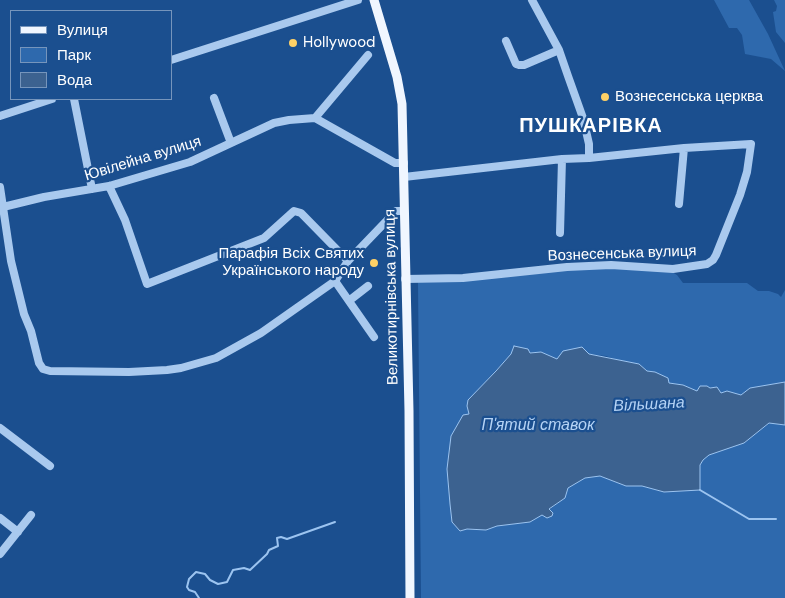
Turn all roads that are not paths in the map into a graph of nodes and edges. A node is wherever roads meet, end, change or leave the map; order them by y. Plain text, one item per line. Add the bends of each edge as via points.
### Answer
1 (358, 0) edge
2 (374, 0) edge
3 (532, 0) edge
4 (506, 41) dead end
5 (559, 50) junction
6 (368, 55) dead end
7 (172, 60) edge
8 (214, 98) dead end
9 (49, 100) edge
10 (74, 100) edge
11 (0, 116) edge
12 (315, 118) junction
13 (230, 143) junction
14 (684, 148) junction
15 (589, 158) junction
16 (562, 159) junction
17 (404, 163) junction
18 (404, 177) junction
19 (109, 186) junction
20 (0, 187) edge
21 (92, 189) junction
22 (679, 204) dead end
23 (3, 207) junction
24 (404, 211) junction
25 (560, 233) dead end
26 (348, 261) junction
27 (405, 279) junction
28 (335, 281) junction
29 (368, 286) dead end
30 (350, 300) junction
31 (374, 336) dead end
32 (0, 428) edge
33 (50, 466) dead end
34 (31, 515) dead end
35 (0, 518) edge
36 (18, 532) junction
37 (0, 554) edge
38 (410, 598) edge

1 - 7 street
2 - 17 main road, Великотирнівська вулиця via 401,90
3 - 5 street
4 - 5 street via 519,65
5 - 15 street via 583,118
6 - 12 street
8 - 13 street
9 - 11 street
10 - 21 street
12 - 13 street, Ювілейна вулиця via 278,122
12 - 17 street via 395,163
13 - 19 street, Ювілейна вулиця via 190,162
14 - 15 street
14 - 22 street
14 - 27 street, Вознесенська вулиця via 751,144 740,195 716,255 707,264 673,268 567,267 463,278
15 - 16 street
16 - 18 street
16 - 25 street
17 - 18 main road, Великотирнівська вулиця
18 - 24 main road, Великотирнівська вулиця
19 - 21 street, Ювілейна вулиця
19 - 26 street via 125,220 147,284 264,238 294,211 301,213
20 - 23 street
21 - 23 street, Ювілейна вулиця
23 - 28 street via 11,261 24,314 39,362 43,369 50,371 167,370 216,358 261,333
24 - 26 street via 396,211
24 - 27 main road, Великотирнівська вулиця
26 - 28 street
27 - 38 main road, Великотирнівська вулиця
28 - 30 street
29 - 30 street
30 - 31 street
32 - 33 street
34 - 36 street
35 - 36 street
36 - 37 street

